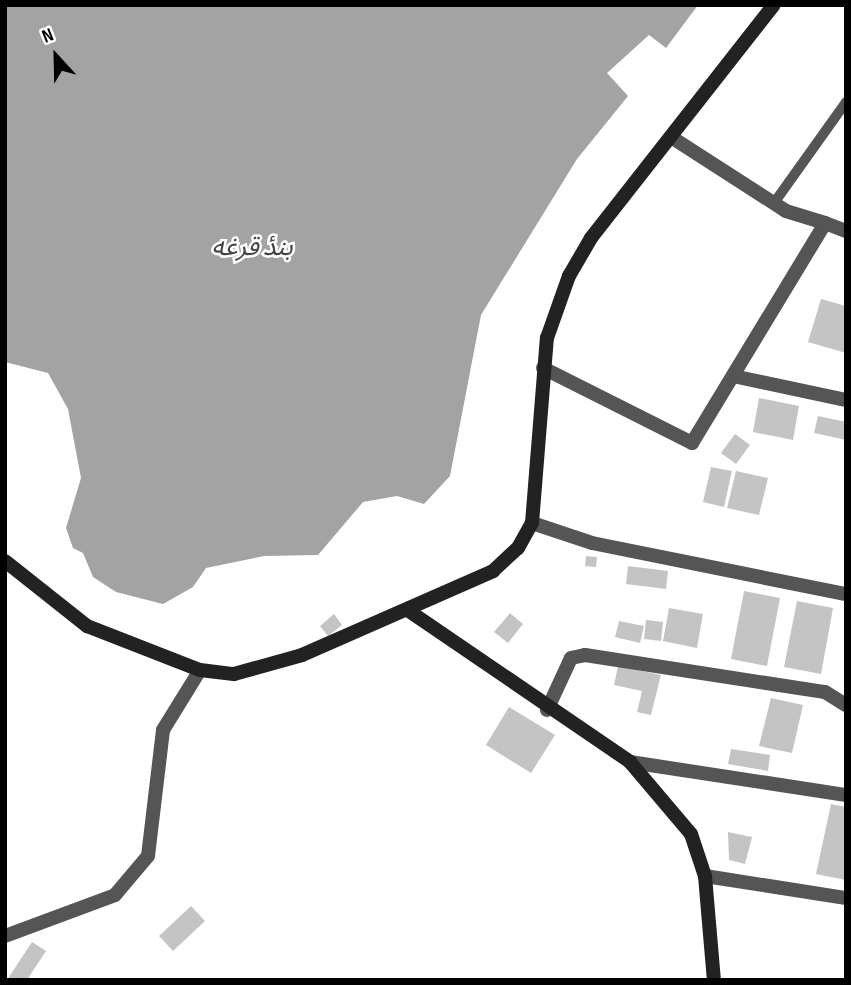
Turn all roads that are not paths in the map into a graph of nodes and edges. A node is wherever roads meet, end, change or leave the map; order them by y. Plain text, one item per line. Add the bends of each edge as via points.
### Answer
1 (774, 5) edge
2 (846, 102) edge
3 (671, 136) junction
4 (774, 203) junction
5 (825, 223) junction
6 (846, 231) edge
7 (543, 369) junction
8 (733, 376) junction
9 (846, 400) edge
10 (532, 523) junction
11 (5, 561) edge
12 (846, 594) edge
13 (409, 611) junction
14 (201, 670) junction
15 (846, 705) edge
16 (547, 710) junction
17 (630, 762) junction
18 (846, 795) edge
19 (705, 876) junction
20 (846, 898) edge
21 (5, 936) edge
22 (714, 980) edge

1 - 3 main road
2 - 4 lane
3 - 4 street
3 - 7 main road via 569,276
4 - 5 street
5 - 6 street
5 - 8 street
7 - 8 street via 692,443
7 - 10 main road
8 - 9 street
10 - 12 street via 592,543
10 - 13 main road via 518,548 493,571
11 - 14 main road via 87,626
13 - 14 main road via 269,667 234,674
13 - 16 main road
14 - 21 street via 163,730 148,856 115,895
15 - 16 street via 825,692 585,655 571,658
16 - 17 main road
17 - 18 street
17 - 19 main road via 691,834
19 - 20 street
19 - 22 main road

